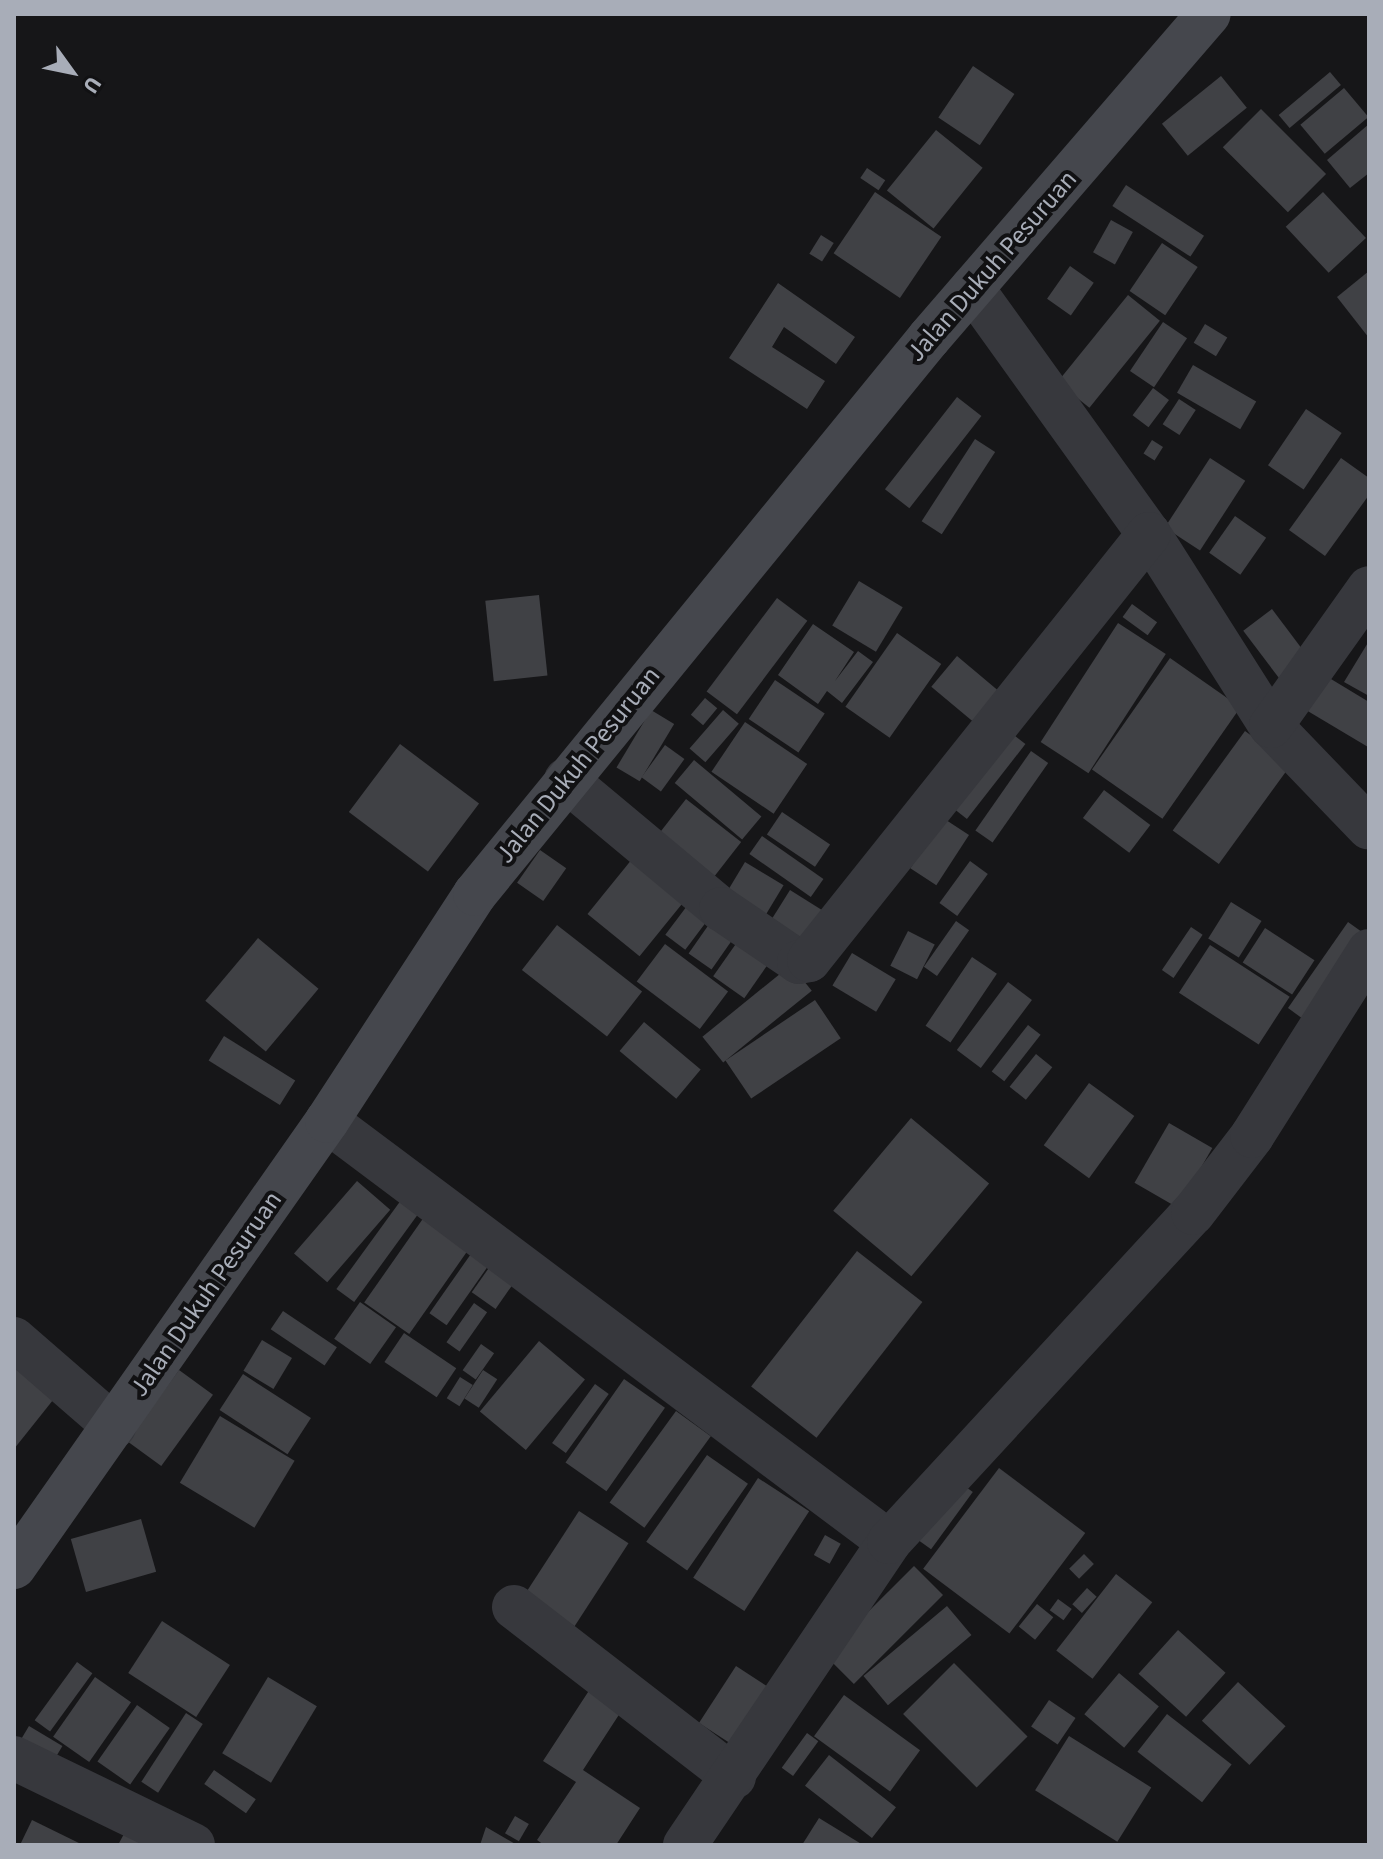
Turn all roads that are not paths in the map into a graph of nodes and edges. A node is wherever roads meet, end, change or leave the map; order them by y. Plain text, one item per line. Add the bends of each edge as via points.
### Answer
1 (1209, 14) edge
2 (972, 288) junction
3 (1149, 534) junction
4 (1369, 588) edge
5 (1271, 726) junction
6 (566, 780) junction
7 (1369, 828) edge
8 (1369, 951) edge
9 (327, 1121) junction
10 (14, 1339) edge
11 (114, 1426) junction
12 (889, 1542) junction
13 (14, 1567) edge
14 (514, 1607) dead end
15 (14, 1758) edge
16 (734, 1777) junction
17 (193, 1845) edge
18 (685, 1845) edge

1 - 2 street, Jalan Dukuh Pesuruan
2 - 3 street
2 - 6 street, Jalan Dukuh Pesuruan
3 - 5 street
3 - 6 street via 809,960 799,962 721,909
4 - 5 street
5 - 7 street
6 - 9 street, Jalan Dukuh Pesuruan via 475,894
8 - 12 street via 1252,1136 1193,1213
9 - 11 street, Jalan Dukuh Pesuruan
9 - 12 street
10 - 11 street
11 - 13 street, Jalan Dukuh Pesuruan
12 - 16 street via 793,1676
14 - 16 street
15 - 17 street
16 - 18 street

